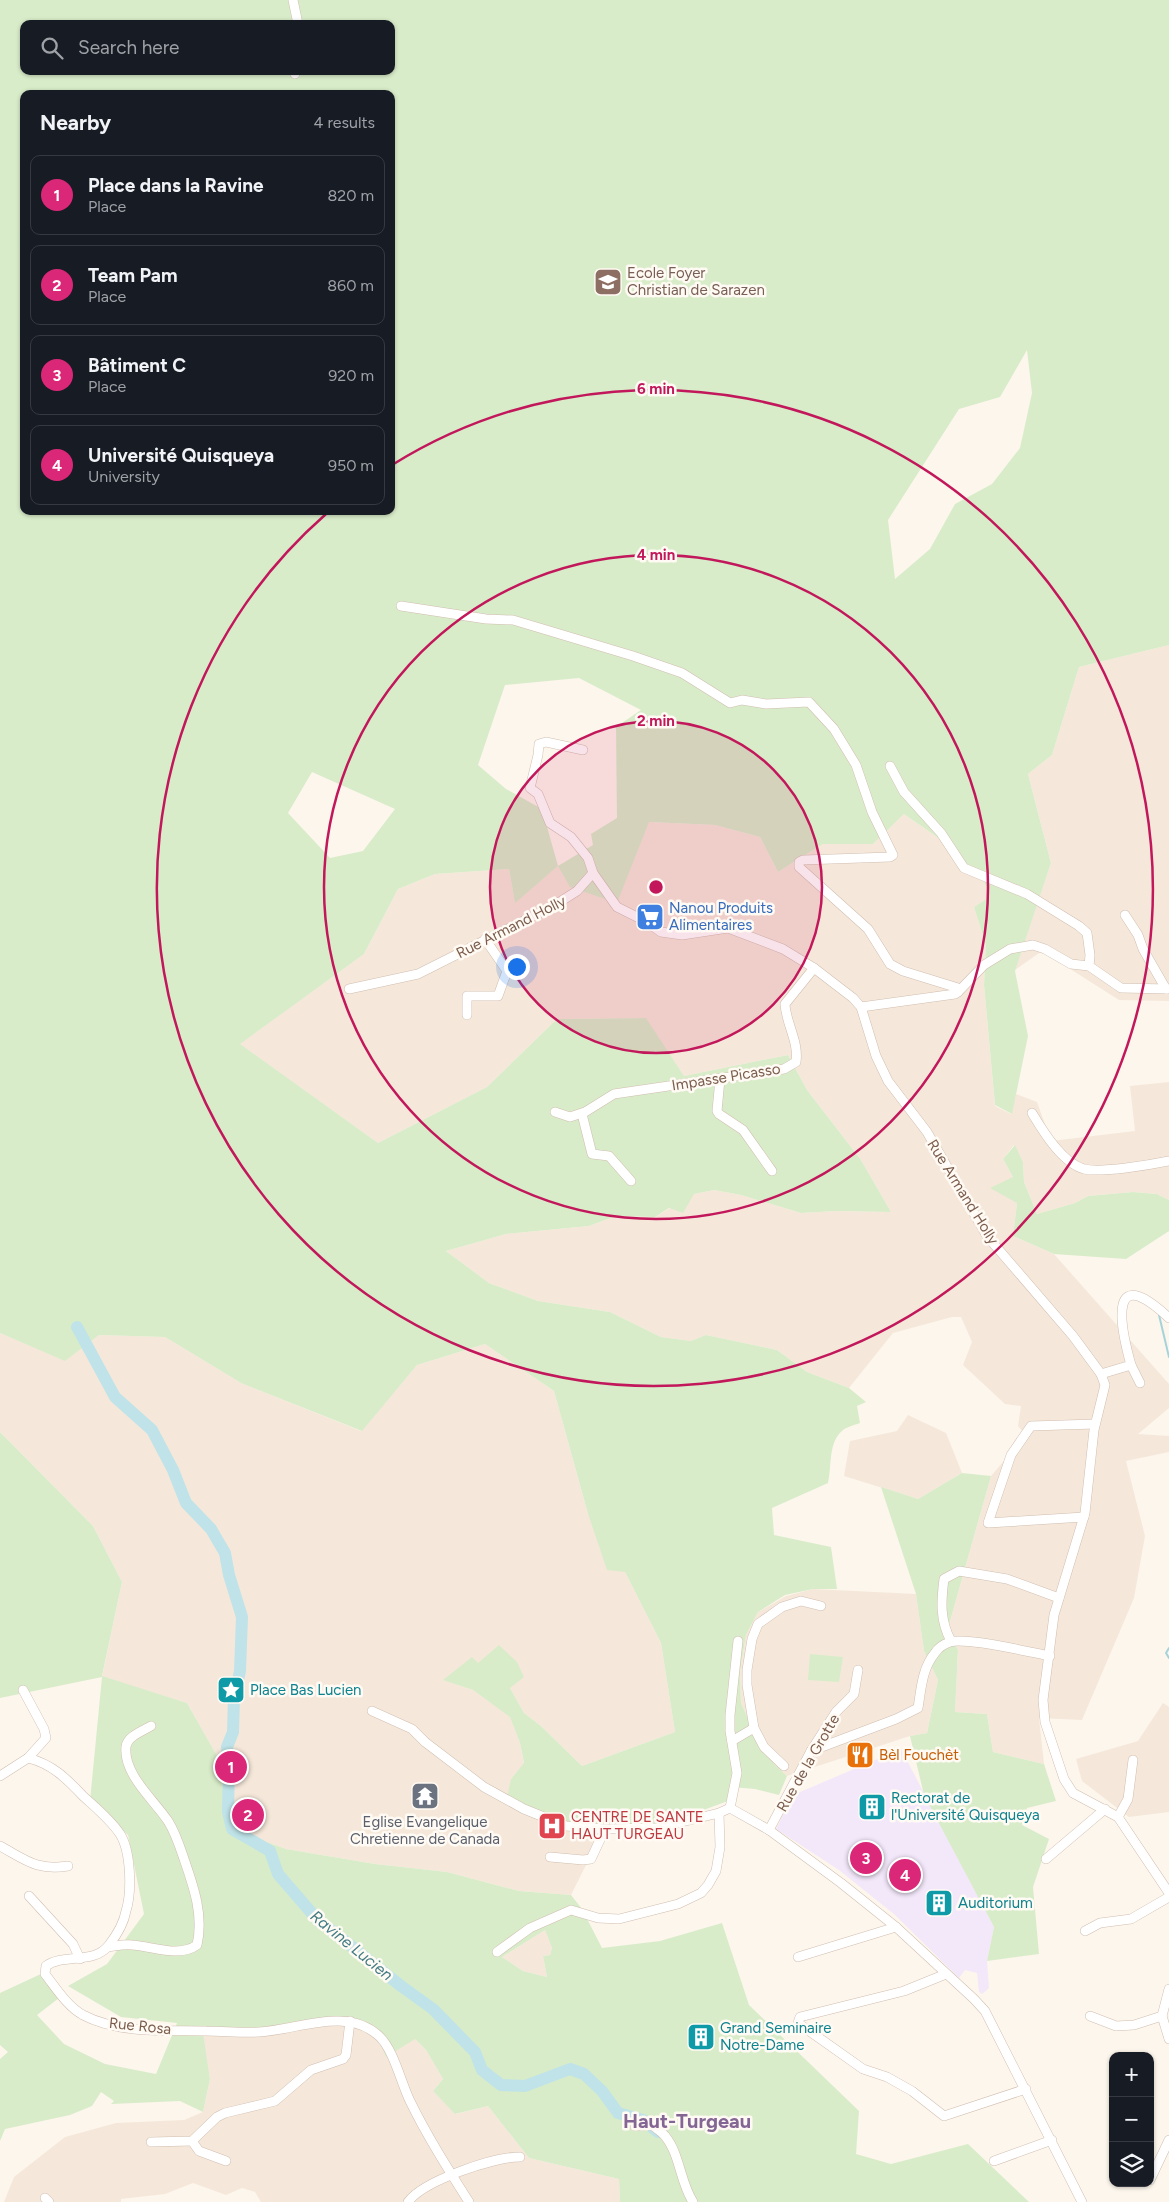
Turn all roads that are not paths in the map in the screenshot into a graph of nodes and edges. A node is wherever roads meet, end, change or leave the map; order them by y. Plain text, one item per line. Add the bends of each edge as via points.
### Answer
1 (292, 0) edge
2 (297, 20) edge
3 (401, 606) dead end
4 (583, 750) dead end
5 (890, 766) dead end
6 (593, 873) junction
7 (1125, 915) dead end
8 (485, 939) junction
9 (1089, 966) junction
10 (814, 968) junction
11 (349, 989) dead end
12 (1167, 989) edge
13 (958, 992) junction
14 (861, 1007) junction
15 (467, 1015) dead end
16 (720, 1078) junction
17 (555, 1112) dead end
18 (1032, 1113) dead end
19 (582, 1114) junction
20 (1169, 1162) edge
21 (772, 1171) dead end
22 (631, 1181) dead end
23 (1169, 1318) edge
24 (1131, 1365) junction
25 (1101, 1374) junction
26 (1140, 1384) dead end
27 (1095, 1424) junction
28 (1084, 1516) junction
29 (1059, 1598) junction
30 (821, 1606) dead end
31 (738, 1641) dead end
32 (951, 1641) junction
33 (1050, 1656) junction
34 (858, 1670) dead end
35 (24, 1690) dead end
36 (372, 1711) dead end
37 (151, 1726) dead end
38 (754, 1728) junction
39 (732, 1741) junction
40 (812, 1751) junction
41 (28, 1758) junction
42 (1133, 1760) dead end
43 (784, 1766) dead end
44 (0, 1776) edge
45 (730, 1808) junction
46 (1105, 1809) junction
47 (719, 1813) junction
48 (1118, 1817) junction
49 (605, 1829) junction
50 (769, 1830) junction
51 (0, 1846) edge
52 (550, 1857) dead end
53 (1046, 1859) dead end
54 (68, 1866) dead end
55 (1169, 1895) edge
56 (29, 1896) dead end
57 (896, 1927) junction
58 (1085, 1931) dead end
59 (108, 1946) junction
60 (497, 1952) dead end
61 (798, 1957) dead end
62 (80, 1958) junction
63 (946, 1974) junction
64 (1169, 1989) edge
65 (1090, 2016) dead end
66 (1162, 2016) junction
67 (350, 2021) junction
68 (1168, 2035) edge
69 (1026, 2089) junction
70 (635, 2126) dead end
71 (1052, 2140) junction
72 (1169, 2140) edge
73 (192, 2141) junction
74 (151, 2142) dead end
75 (520, 2157) dead end
76 (226, 2161) dead end
77 (994, 2161) dead end
78 (1154, 2172) edge
79 (452, 2175) junction
80 (408, 2202) edge
81 (469, 2202) edge
82 (693, 2202) edge
83 (1082, 2202) edge

1 - 2 street
3 - 13 street via 504,619 578,640 682,673 730,703 742,700 766,704 809,702 834,729 856,765 872,812 893,855 803,860 799,866 868,929 890,964 955,986
4 - 6 street via 546,742 539,744 530,788 538,794 550,823 571,837 588,858
5 - 9 street via 904,792 941,833 964,868 1027,894 1087,933
6 - 8 street, Rue Armand Holly via 577,891 555,905
6 - 10 street via 617,907 661,932 682,935 728,928 783,949
7 - 12 street
8 - 11 street, Rue Armand Holly via 418,974
8 - 15 street via 507,971 498,996 467,996
9 - 12 street via 1121,988
9 - 13 street via 1070,964 1033,945 1010,949 984,964
10 - 14 street
10 - 16 street, Impasse Picasso via 785,1004 796,1044 796,1062 784,1069
13 - 14 street
14 - 25 street, Rue Armand Holly via 876,1056 888,1081 927,1132 987,1236 1073,1336
16 - 19 street, Impasse Picasso via 614,1094
16 - 21 street via 717,1111 743,1130
17 - 19 street via 570,1117
18 - 20 street via 1045,1135 1083,1168 1139,1167
19 - 22 street via 592,1154 609,1156
23 - 24 street via 1138,1295 1124,1298 1121,1304 1122,1336
24 - 25 street
24 - 26 street
25 - 27 street via 1105,1385
27 - 28 street
27 - 28 street via 1031,1426 1011,1456 988,1523
28 - 29 street
29 - 32 street via 1007,1579 959,1571 944,1579 941,1601 945,1630
29 - 33 street
30 - 38 street via 801,1601 782,1607 758,1624 747,1670 749,1708
31 - 39 street via 730,1715
32 - 33 street
32 - 40 street via 933,1654 922,1680 918,1708
33 - 46 street via 1043,1700 1045,1722 1064,1779 1074,1793
34 - 40 street, Rue de la Grotte via 854,1694 836,1712
35 - 41 street via 46,1734
36 - 49 street via 412,1729 484,1787 524,1809 566,1826
37 - 59 street via 128,1739 126,1759 175,1832 198,1905 200,1932 197,1945 191,1950
38 - 39 street
38 - 43 street via 764,1747
39 - 45 street via 737,1773
40 - 50 street, Rue de la Grotte
41 - 44 street
41 - 59 street via 58,1771 116,1828 127,1848 127,1911
42 - 48 street via 1128,1799
45 - 47 street
45 - 50 street
46 - 48 street
46 - 53 street
47 - 49 street via 657,1828
47 - 60 street via 720,1847 716,1871 701,1893 678,1904 619,1920 571,1910 530,1928
48 - 55 street
49 - 52 street via 591,1859
50 - 57 street
51 - 54 street via 41,1868
55 - 58 street via 1130,1919 1100,1923
56 - 62 street via 72,1944
57 - 61 street
57 - 63 street
59 - 62 street, Rue Rosa via 98,1954
62 - 67 street, Rue Rosa via 50,1963 45,1974 66,2001 99,2022 137,2029 259,2032
63 - 69 street via 985,2011
63 - 69 street via 904,1991 800,2017 798,2023 864,2069 912,2091 944,2116
64 - 66 street
65 - 66 street via 1116,2026 1134,2025
66 - 68 street
67 - 73 street via 343,2059 311,2070 275,2101 217,2117
67 - 79 street, Rue Rosa via 368,2028 386,2045 409,2100
69 - 71 street
70 - 82 street via 652,2125 665,2136
71 - 77 street
71 - 83 street
72 - 78 street
73 - 74 street
73 - 76 street via 199,2151
75 - 79 street via 481,2164
79 - 80 street via 416,2193
79 - 81 street, Rue Rosa

